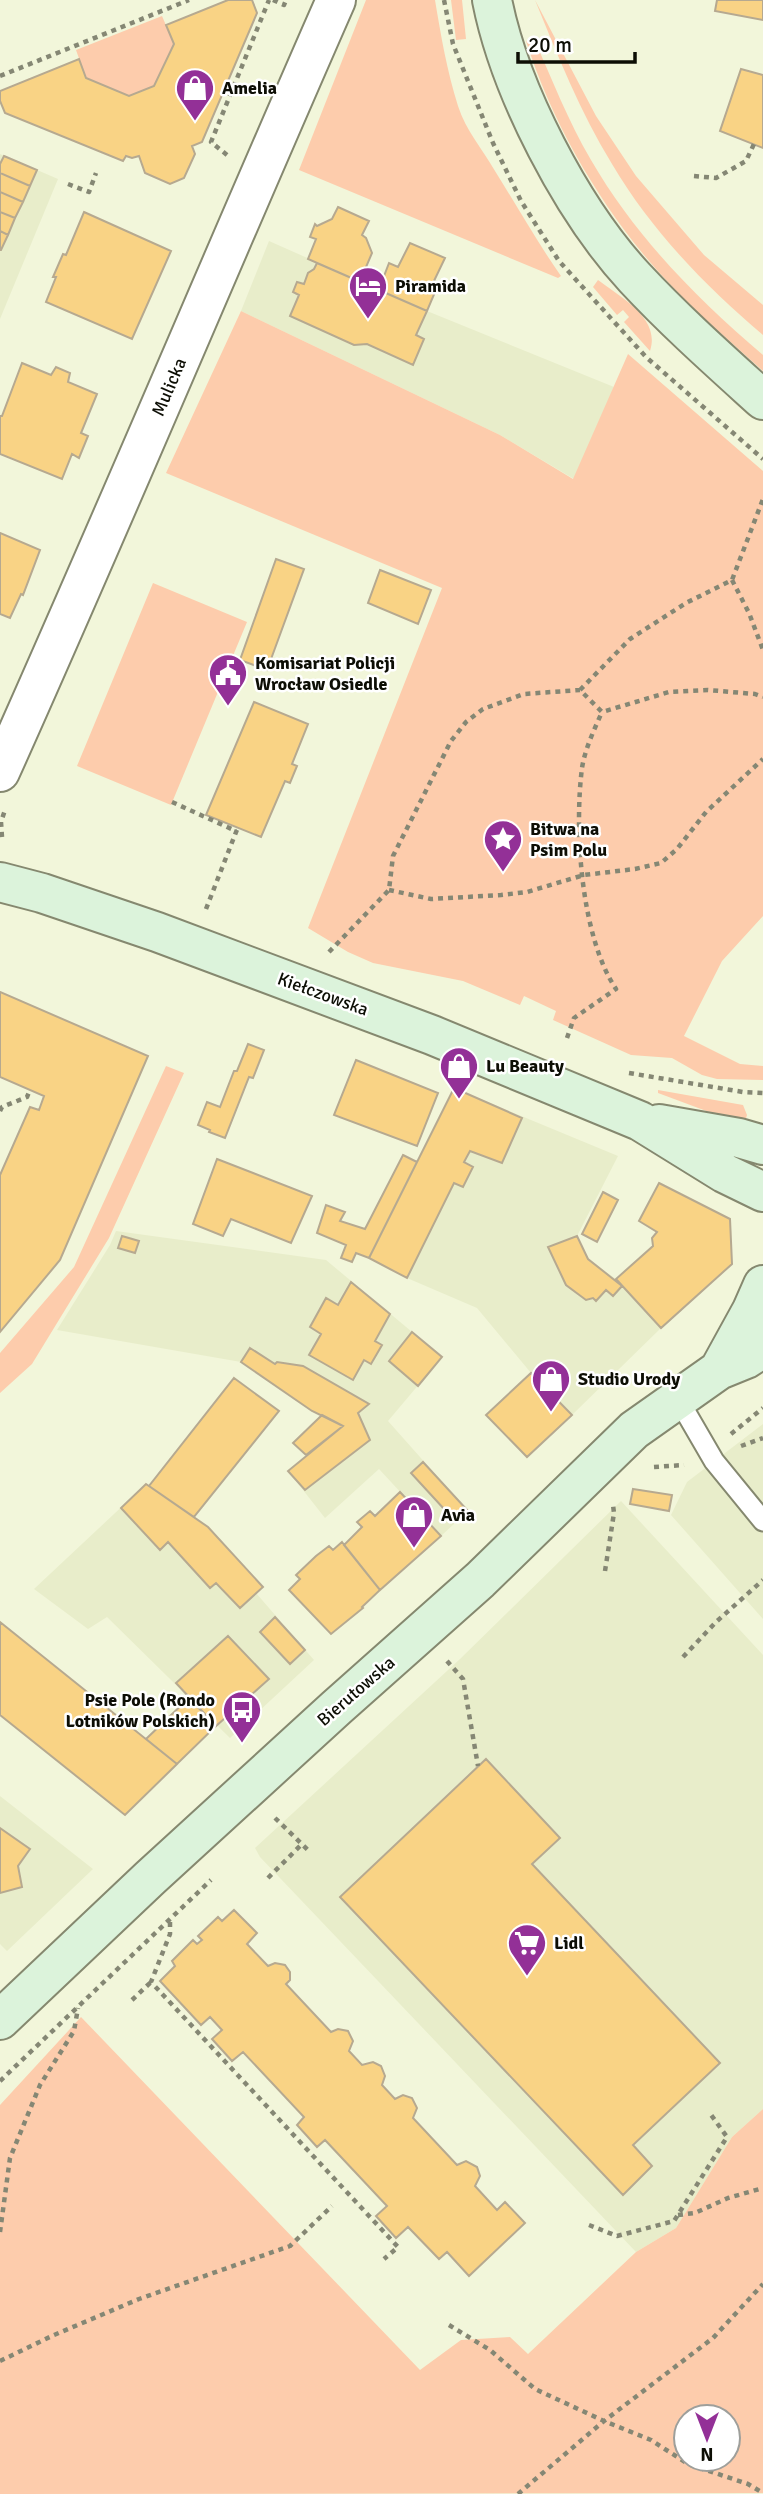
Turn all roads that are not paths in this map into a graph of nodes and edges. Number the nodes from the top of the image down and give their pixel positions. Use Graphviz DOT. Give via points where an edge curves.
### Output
graph roads {
  1 [pos="336,0"];
  2 [pos="492,0"];
  3 [pos="763,400"];
  4 [pos="0,772"];
  5 [pos="0,882"];
  6 [pos="640,1121"];
  7 [pos="763,1145"];
  8 [pos="763,1192"];
  9 [pos="763,1285"];
  10 [pos="763,1348"];
  11 [pos="719,1370"];
  12 [pos="678,1399"];
  13 [pos="763,1521"];
  14 [pos="0,2020"];
  1 -- 4 [label="street, Mulicka"];
  2 -- 3 [label="street" via="537,128 591,223 635,278"];
  5 -- 6 [label="street, Kiełczowska" via="303,986"];
  6 -- 7 [label="street, Kiełczowska"];
  6 -- 8 [label="street, Kiełczowska"];
  9 -- 11 [label="street, Bierutowska"];
  10 -- 11 [label="street, Bierutowska"];
  11 -- 12 [label="street, Bierutowska"];
  12 -- 13 [label="lane" via="714,1461"];
  12 -- 14 [label="street, Bierutowska" via="634,1430 480,1580 336,1707"];
}
